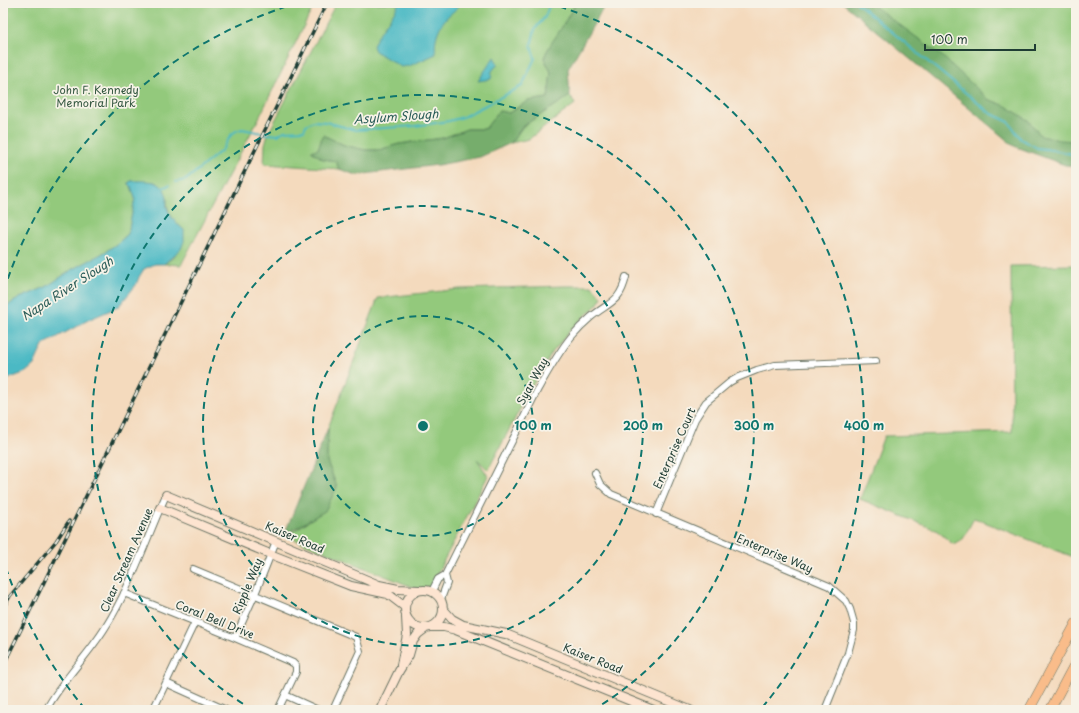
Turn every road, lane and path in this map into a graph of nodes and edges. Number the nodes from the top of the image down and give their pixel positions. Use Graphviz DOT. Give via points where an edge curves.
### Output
graph roads {
  1 [pos="626,278"];
  2 [pos="876,361"];
  3 [pos="596,473"];
  4 [pos="166,495"];
  5 [pos="160,508"];
  6 [pos="656,514"];
  7 [pos="276,541"];
  8 [pos="270,554"];
  9 [pos="194,569"];
  10 [pos="445,575"];
  11 [pos="419,590"];
  12 [pos="432,591"];
  13 [pos="124,594"];
  14 [pos="255,594"];
  15 [pos="441,599"];
  16 [pos="405,607"];
  17 [pos="444,610"];
  18 [pos="406,616"];
  19 [pos="195,622"];
  20 [pos="1076,622"];
  21 [pos="428,628"];
  22 [pos="235,638"];
  23 [pos="1076,661"];
  24 [pos="399,671"];
  25 [pos="166,683"];
  26 [pos="285,695"];
  27 [pos="655,696"];
  28 [pos="650,709"];
  29 [pos="46,710"];
  30 [pos="153,710"];
  31 [pos="226,710"];
  32 [pos="278,710"];
  33 [pos="318,710"];
  34 [pos="333,710"];
  35 [pos="380,710"];
  36 [pos="690,710"];
  37 [pos="825,710"];
  38 [pos="1029,710"];
  39 [pos="1050,710"];
  1 -- 10 [label="street, Syar Way" via="624,289 618,297 579,329 551,366"];
  2 -- 6 [label="street, Enterprise Court" via="775,365 730,382 706,402 695,419"];
  3 -- 6 [label="street, Enterprise Way" via="600,484 611,494"];
  4 -- 5 [label="street, Clear Stream Avenue"];
  4 -- 7 [label="street, Kaiser Road"];
  5 -- 8 [label="street"];
  5 -- 13 [label="street, Clear Stream Avenue"];
  6 -- 37 [label="street, Enterprise Way" via="829,586 846,601 854,630 848,653"];
  7 -- 8 [label="street, Ripple Way"];
  7 -- 11 [label="street, Kaiser Road" via="379,585"];
  8 -- 14 [label="street, Ripple Way"];
  8 -- 16 [label="street" via="351,586 388,594"];
  9 -- 14 [label="street"];
  10 -- 12 [label="street, Syar Way" via="438,579"];
  10 -- 15 [label="street, Syar Way" via="447,583"];
  11 -- 12 [label="street"];
  11 -- 16 [label="street" via="410,595"];
  12 -- 15 [label="street"];
  13 -- 19 [label="street, Coral Bell Drive"];
  13 -- 29 [label="street, Clear Stream Avenue" via="106,628"];
  14 -- 22 [label="street, Ripple Way"];
  14 -- 34 [label="street" via="356,637 360,652"];
  15 -- 17 [label="street"];
  16 -- 18 [label="street"];
  17 -- 21 [label="street" via="440,620"];
  17 -- 27 [label="street, Kaiser Road" via="452,619 463,625 506,634"];
  18 -- 21 [label="street" via="414,625"];
  18 -- 24 [label="street" via="407,635"];
  19 -- 22 [label="street, Coral Bell Drive"];
  19 -- 25 [label="street"];
  20 -- 38 [label="main road"];
  21 -- 24 [label="street" via="418,634 413,641 409,655"];
  21 -- 28 [label="street" via="444,627 456,630"];
  22 -- 26 [label="street, Coral Bell Drive" via="296,666 296,672"];
  23 -- 39 [label="main road"];
  24 -- 35 [label="street"];
  25 -- 30 [label="street"];
  25 -- 31 [label="street"];
  26 -- 32 [label="street"];
  26 -- 33 [label="street"];
  27 -- 28 [label="street"];
  27 -- 36 [label="street, Kaiser Road"];
}
